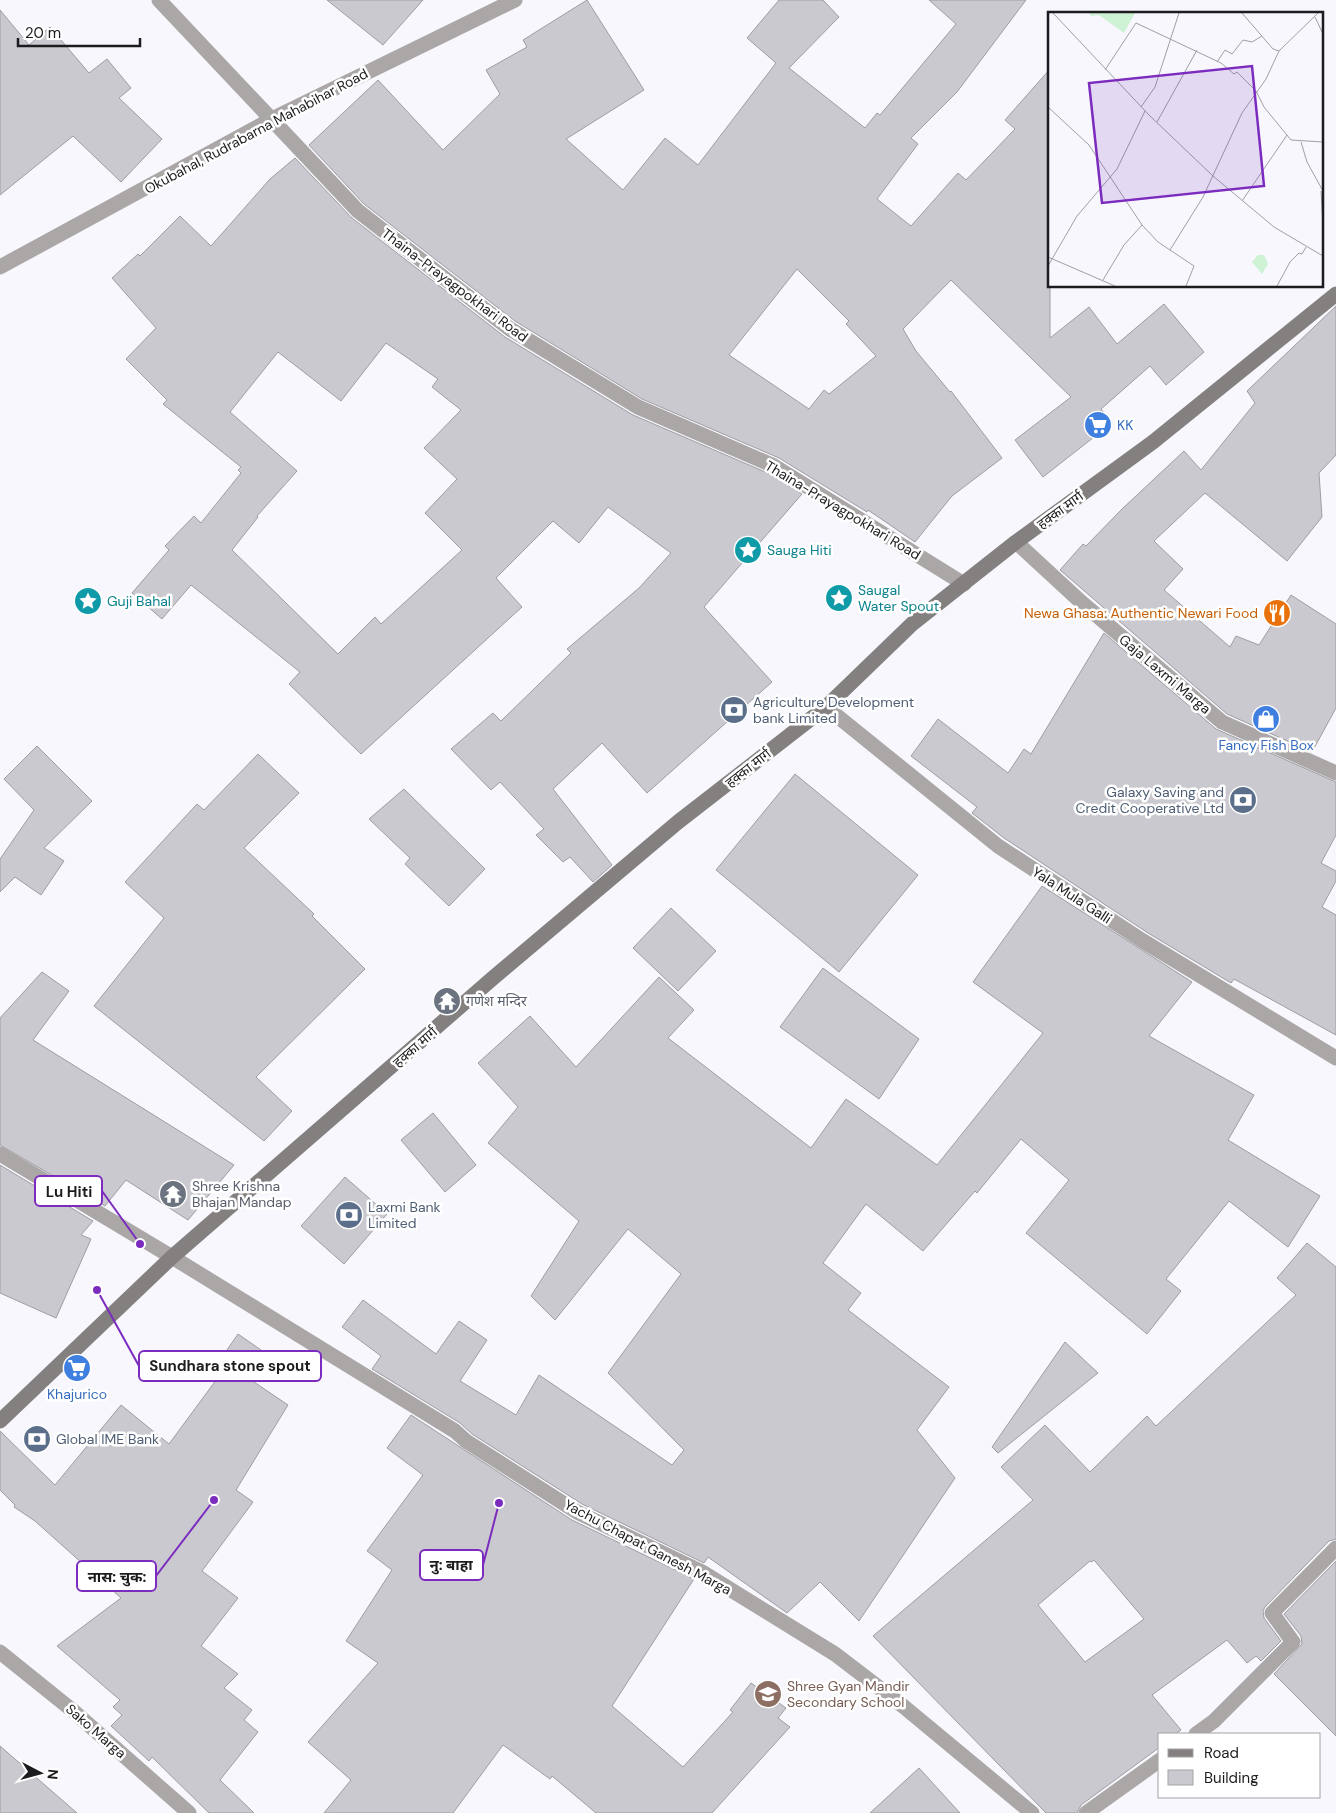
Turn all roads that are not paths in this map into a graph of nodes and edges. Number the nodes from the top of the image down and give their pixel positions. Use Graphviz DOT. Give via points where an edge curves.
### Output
graph roads {
  1 [pos="159,0"];
  2 [pos="515,0"];
  3 [pos="272,119"];
  4 [pos="0,267"];
  5 [pos="1336,294"];
  6 [pos="1016,542"];
  7 [pos="964,584"];
  8 [pos="826,708"];
  9 [pos="1336,772"];
  10 [pos="1336,1058"];
  11 [pos="0,1154"];
  12 [pos="172,1257"];
  13 [pos="0,1421"];
  14 [pos="1336,1548"];
  15 [pos="0,1652"];
  16 [pos="1197,1733"];
  17 [pos="1158,1761"];
  18 [pos="189,1813"];
  19 [pos="1032,1813"];
  20 [pos="1086,1813"];
  1 -- 3 [label="street, Thaina-Prayagpokhari Road"];
  2 -- 3 [label="street, Okubahal, Rudrabarna Mahabihar Road"];
  3 -- 4 [label="street, Okubahal, Rudrabarna Mahabihar Road"];
  3 -- 7 [label="street, Thaina-Prayagpokhari Road" via="358,211 510,329 638,407 774,466"];
  5 -- 6 [label="main road, हक्का मार्ग" via="1153,442"];
  6 -- 7 [label="main road, हक्का मार्ग"];
  6 -- 9 [label="street, Gaja Laxmi Marga" via="1222,722"];
  7 -- 8 [label="main road, हक्का मार्ग" via="912,624"];
  8 -- 10 [label="street, Yala Mula Galli" via="998,846 1150,946"];
  8 -- 12 [label="main road, हक्का मार्ग" via="678,822"];
  11 -- 12 [label="street, Yachu Chapat Ganesh Marga"];
  12 -- 13 [label="main road, हक्का मार्ग"];
  12 -- 19 [label="street, Yachu Chapat Ganesh Marga" via="455,1431 577,1512 702,1572 835,1654"];
  14 -- 16 [label="street" via="1272,1613 1292,1642 1214,1721"];
  15 -- 18 [label="street, Sako Marga" via="72,1710"];
  17 -- 20 [label="street"];
}
